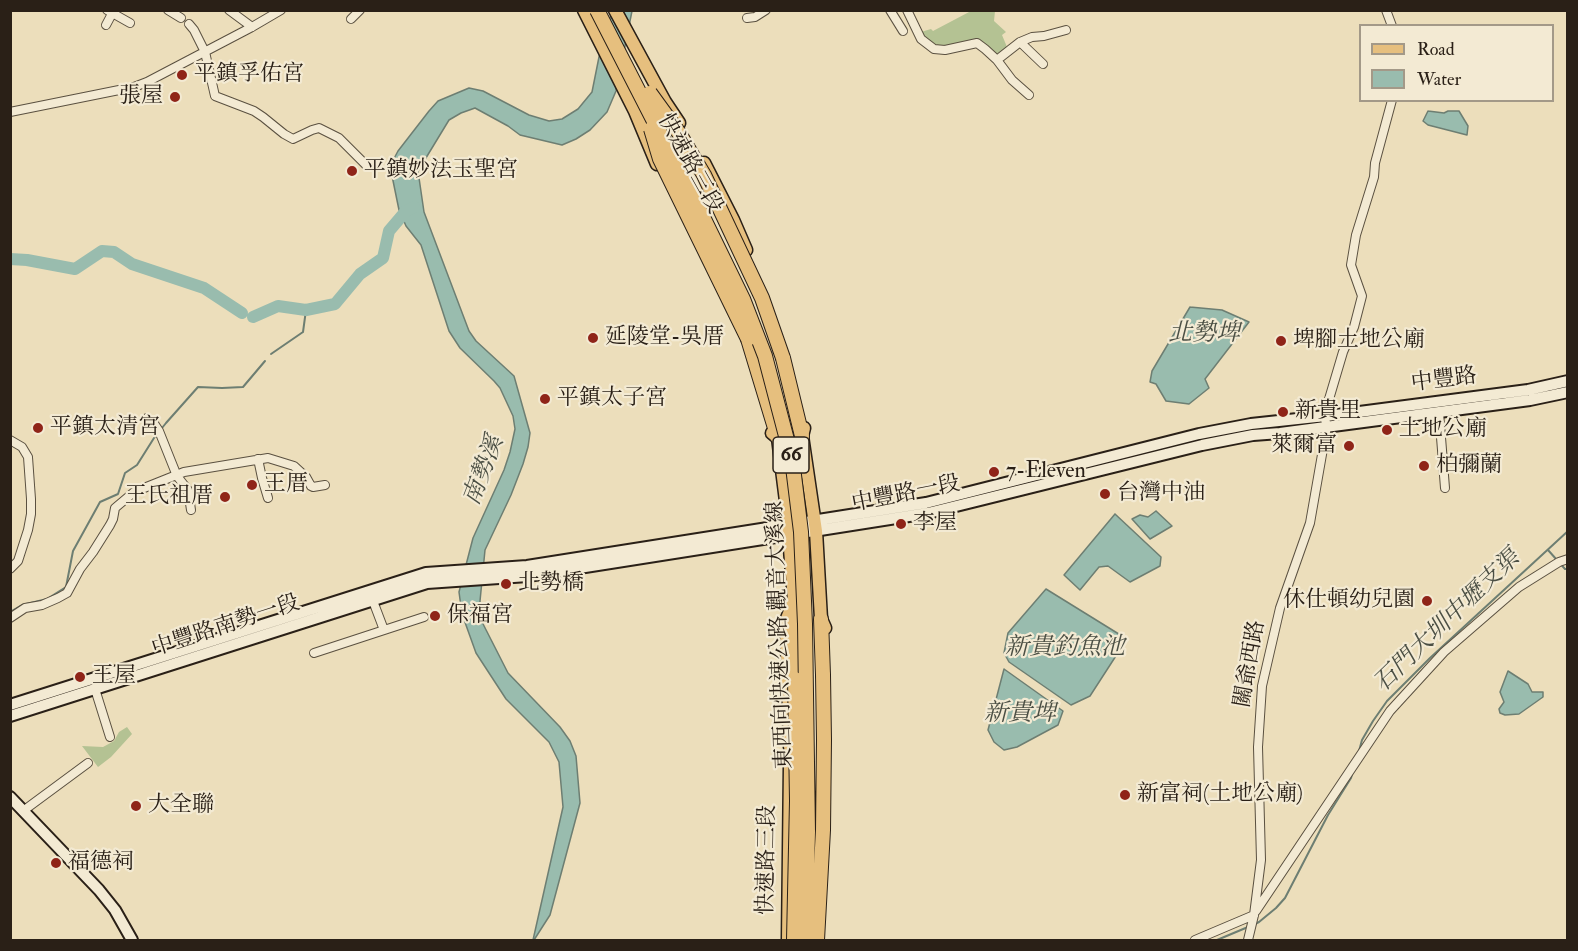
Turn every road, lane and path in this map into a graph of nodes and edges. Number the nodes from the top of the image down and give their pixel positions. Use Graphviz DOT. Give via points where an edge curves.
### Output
graph roads {
  1 [pos="168,10"];
  2 [pos="229,10"];
  3 [pos="281,10"];
  4 [pos="360,10"];
  5 [pos="584,10"];
  6 [pos="597,10"];
  7 [pos="607,10"];
  8 [pos="615,10"];
  9 [pos="766,10"];
  10 [pos="890,10"];
  11 [pos="907,10"];
  12 [pos="111,12"];
  13 [pos="181,18"];
  14 [pos="747,18"];
  15 [pos="351,19"];
  16 [pos="130,23"];
  17 [pos="189,24"];
  18 [pos="106,25"];
  19 [pos="252,27"];
  20 [pos="1066,30"];
  21 [pos="903,31"];
  22 [pos="1020,42"];
  23 [pos="205,52"];
  24 [pos="997,60"];
  25 [pos="1042,64"];
  26 [pos="646,95"];
  27 [pos="1029,95"];
  28 [pos="1391,102"];
  29 [pos="635,111"];
  30 [pos="10,112"];
  31 [pos="368,167"];
  32 [pos="722,209"];
  33 [pos="698,222"];
  34 [pos="687,229"];
  35 [pos="1568,381"];
  36 [pos="1568,392"];
  37 [pos="1439,412"];
  38 [pos="147,418"];
  39 [pos="1326,421"];
  40 [pos="802,436"];
  41 [pos="778,438"];
  42 [pos="10,441"];
  43 [pos="258,459"];
  44 [pos="177,476"];
  45 [pos="325,485"];
  46 [pos="1445,488"];
  47 [pos="268,498"];
  48 [pos="191,510"];
  49 [pos="815,525"];
  50 [pos="789,529"];
  51 [pos="1568,559"];
  52 [pos="10,569"];
  53 [pos="456,576"];
  54 [pos="371,596"];
  55 [pos="794,601"];
  56 [pos="424,617"];
  57 [pos="10,618"];
  58 [pos="821,619"];
  59 [pos="384,630"];
  60 [pos="314,653"];
  61 [pos="95,689"];
  62 [pos="10,705"];
  63 [pos="10,716"];
  64 [pos="110,737"];
  65 [pos="88,763"];
  66 [pos="796,767"];
  67 [pos="824,768"];
  68 [pos="10,797"];
  69 [pos="23,811"];
  70 [pos="788,911"];
  71 [pos="801,912"];
  72 [pos="820,913"];
  73 [pos="1254,915"];
  74 [pos="132,940"];
  75 [pos="788,940"];
  76 [pos="796,940"];
  77 [pos="805,940"];
  78 [pos="815,940"];
  79 [pos="822,940"];
  80 [pos="1195,940"];
  81 [pos="1248,940"];
  1 -- 13 [label="street"];
  2 -- 19 [label="street"];
  3 -- 19 [label="street"];
  4 -- 15 [label="street"];
  5 -- 29 [label="main road, 66"];
  6 -- 26 [label="highway, 東西向快速公路 觀音大溪線 / 66, bridge"];
  7 -- 26 [label="highway, 東西向快速公路 觀音大溪線 / 66"];
  8 -- 32 [label="main road, 快速路三段 / 66" via="665,102 710,173"];
  9 -- 14 [label="street"];
  10 -- 21 [label="street"];
  11 -- 24 [label="street" via="921,39 934,49 977,43"];
  12 -- 16 [label="street"];
  12 -- 18 [label="street"];
  17 -- 23 [label="street"];
  19 -- 23 [label="street"];
  20 -- 22 [label="street"];
  22 -- 24 [label="street"];
  22 -- 25 [label="street"];
  23 -- 30 [label="street" via="134,87"];
  23 -- 31 [label="street" via="215,96 254,111 293,139 319,128 339,138"];
  24 -- 27 [label="street"];
  26 -- 40 [label="highway, bridge" via="679,134 704,175 762,298 783,358"];
  26 -- 41 [label="highway, bridge" via="660,159 748,339"];
  26 -- 77 [label="highway, 東西向快速公路 觀音大溪線 / 66, bridge" via="757,334 792,459 801,532 806,636"];
  28 -- 39 [label="street, 關爺西路" via="1351,265 1362,296"];
  29 -- 33 [label="main road, 快速路三段" via="660,147"];
  29 -- 34 [label="main road, 快速路三段 / 66"];
  32 -- 33 [label="main road"];
  32 -- 40 [label="main road, 快速路三段 / 66" via="773,312 804,424"];
  33 -- 34 [label="main road"];
  33 -- 41 [label="main road, 快速路三段" via="756,343 779,426"];
  34 -- 41 [label="main road, 快速路三段 / 66" via="742,342 772,434"];
  35 -- 39 [label="main road, 中豐路"];
  36 -- 37 [label="main road, 中豐路"];
  37 -- 39 [label="main road, 中豐路"];
  37 -- 46 [label="street"];
  38 -- 44 [label="street" via="158,428"];
  39 -- 49 [label="main road, 中豐路一段" via="1251,424 1210,432 928,513"];
  39 -- 73 [label="street, 關爺西路" via="1311,523 1280,608 1262,686 1258,747 1261,860"];
  40 -- 49 [label="main road, 快速路三段 / 66"];
  41 -- 50 [label="main road, 快速路三段 / 66"];
  42 -- 52 [label="street" via="22,447 28,457 31,499 28,530 18,561"];
  43 -- 44 [label="street"];
  43 -- 45 [label="street" via="294,466 311,486"];
  43 -- 47 [label="street"];
  44 -- 48 [label="street" via="188,490"];
  44 -- 57 [label="street" via="134,492 115,508 110,525 67,593 25,608"];
  49 -- 50 [label="main road, 中豐路一段"];
  49 -- 58 [label="main road, 快速路三段 / 66"];
  50 -- 53 [label="main road, 中豐路一段"];
  50 -- 55 [label="main road, 快速路三段 / 66"];
  51 -- 73 [label="street" via="1519,587 1444,652 1390,711"];
  53 -- 54 [label="main road, 中豐路南勢一段" via="426,573"];
  54 -- 59 [label="street"];
  54 -- 61 [label="main road, 中豐路南勢一段"];
  54 -- 62 [label="main road, 中豐路南勢一段"];
  55 -- 66 [label="main road, 快速路三段 / 66" via="786,621"];
  55 -- 76 [label="highway, bridge"];
  56 -- 59 [label="street"];
  58 -- 67 [label="main road, 快速路三段 / 66" via="827,634 830,670"];
  58 -- 78 [label="highway, bridge" via="823,819"];
  59 -- 60 [label="street"];
  61 -- 63 [label="main road, 中豐路南勢一段"];
  61 -- 64 [label="street"];
  65 -- 69 [label="street"];
  66 -- 67 [label="main road"];
  66 -- 70 [label="main road, 快速路三段 / 66"];
  66 -- 71 [label="main road, 快速路三段"];
  67 -- 72 [label="main road, 快速路三段 / 66"];
  68 -- 69 [label="main road"];
  69 -- 74 [label="main road" via="110,903"];
  70 -- 71 [label="main road"];
  70 -- 75 [label="main road, 快速路三段 / 66"];
  71 -- 72 [label="main road"];
  71 -- 76 [label="main road, 快速路三段"];
  72 -- 78 [label="main road, 快速路三段"];
  72 -- 79 [label="main road, 快速路三段 / 66"];
  73 -- 80 [label="street"];
  73 -- 81 [label="street"];
}
